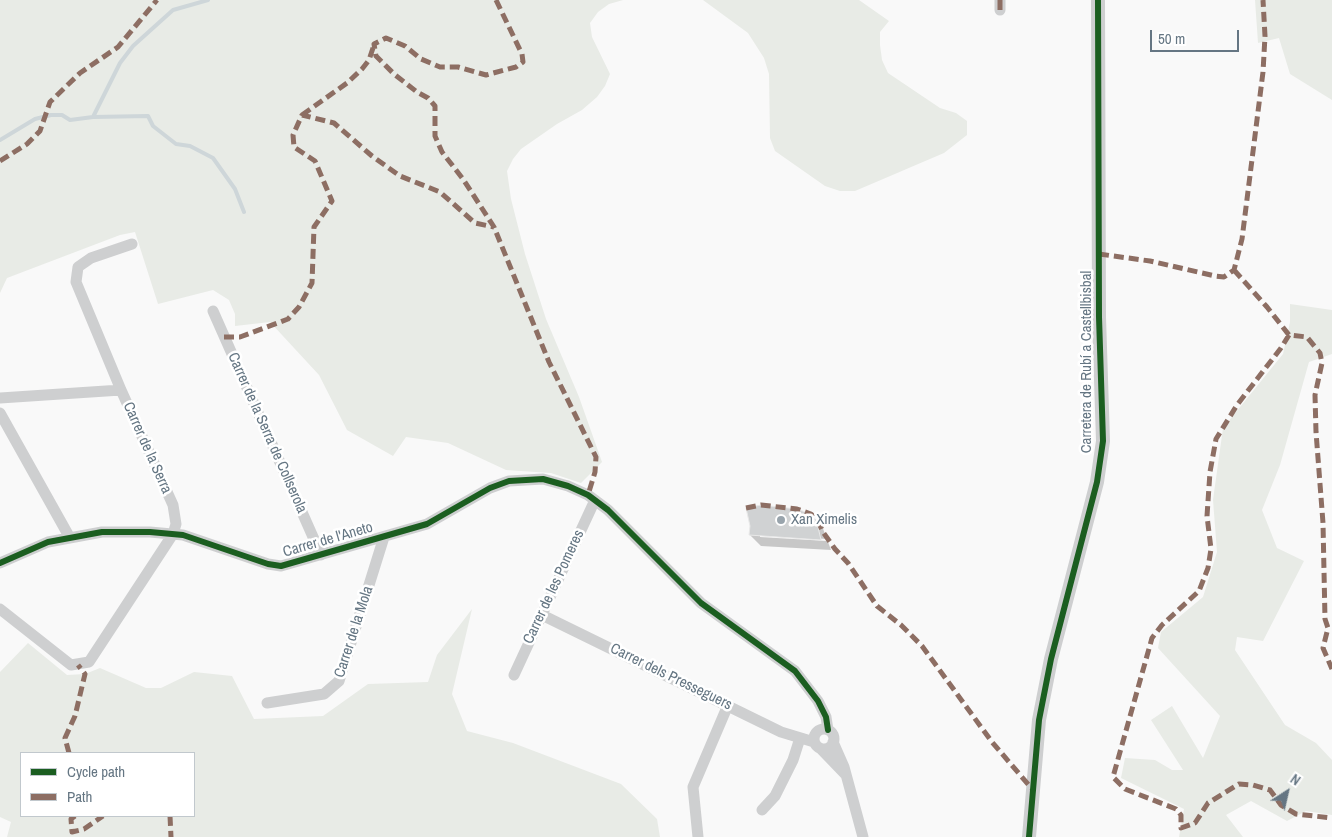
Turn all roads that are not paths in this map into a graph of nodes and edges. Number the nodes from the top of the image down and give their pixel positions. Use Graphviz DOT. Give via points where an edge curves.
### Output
graph roads {
  1 [pos="1098,0"];
  2 [pos="132,244"];
  3 [pos="213,311"];
  4 [pos="121,390"];
  5 [pos="0,398"];
  6 [pos="0,413"];
  7 [pos="595,500"];
  8 [pos="173,534"];
  9 [pos="384,537"];
  10 [pos="70,538"];
  11 [pos="321,555"];
  12 [pos="0,563"];
  13 [pos="0,609"];
  14 [pos="542,615"];
  15 [pos="514,675"];
  16 [pos="267,703"];
  17 [pos="728,705"];
  18 [pos="819,737"];
  19 [pos="800,738"];
  20 [pos="846,775"];
  21 [pos="762,810"];
  22 [pos="698,837"];
  23 [pos="863,837"];
  24 [pos="1029,837"];
  1 -- 24 [label="street, Carretera de Rubí a Castellbisbal" via="1099,317 1103,441 1097,482 1051,659 1039,720"];
  2 -- 4 [label="street, Carrer de la Serra" via="92,258 78,267 76,282"];
  3 -- 11 [label="street, Carrer de la Serra de Collserola"];
  4 -- 5 [label="street"];
  4 -- 8 [label="street, Carrer de la Serra" via="173,505 176,524"];
  6 -- 10 [label="street"];
  7 -- 9 [label="street, Carrer de l'Aneto" via="568,486 543,479 509,481 490,488 427,524"];
  7 -- 14 [label="street, Carrer de les Pomeres"];
  7 -- 18 [label="street, Carrer de l'Aneto" via="701,603 795,671 820,707"];
  8 -- 10 [label="street, Carrer de l'Aneto" via="102,532"];
  8 -- 11 [label="street, Carrer de l'Aneto" via="281,566"];
  8 -- 13 [label="street" via="89,662 71,665"];
  9 -- 11 [label="street, Carrer de l'Aneto"];
  9 -- 16 [label="street, Carrer de la Mola" via="340,681 324,694"];
  10 -- 12 [label="street, Carrer de l'Aneto" via="48,542"];
  14 -- 15 [label="street, Carrer de les Pomeres"];
  14 -- 17 [label="street, Carrer dels Presseguers"];
  17 -- 19 [label="street, Carrer dels Presseguers"];
  17 -- 22 [label="street" via="693,787"];
  18 -- 19 [label="street"];
  18 -- 20 [label="street"];
  18 -- 20 [label="street" via="826,749 833,742"];
  19 -- 21 [label="street" via="775,796"];
  20 -- 23 [label="street"];
}
